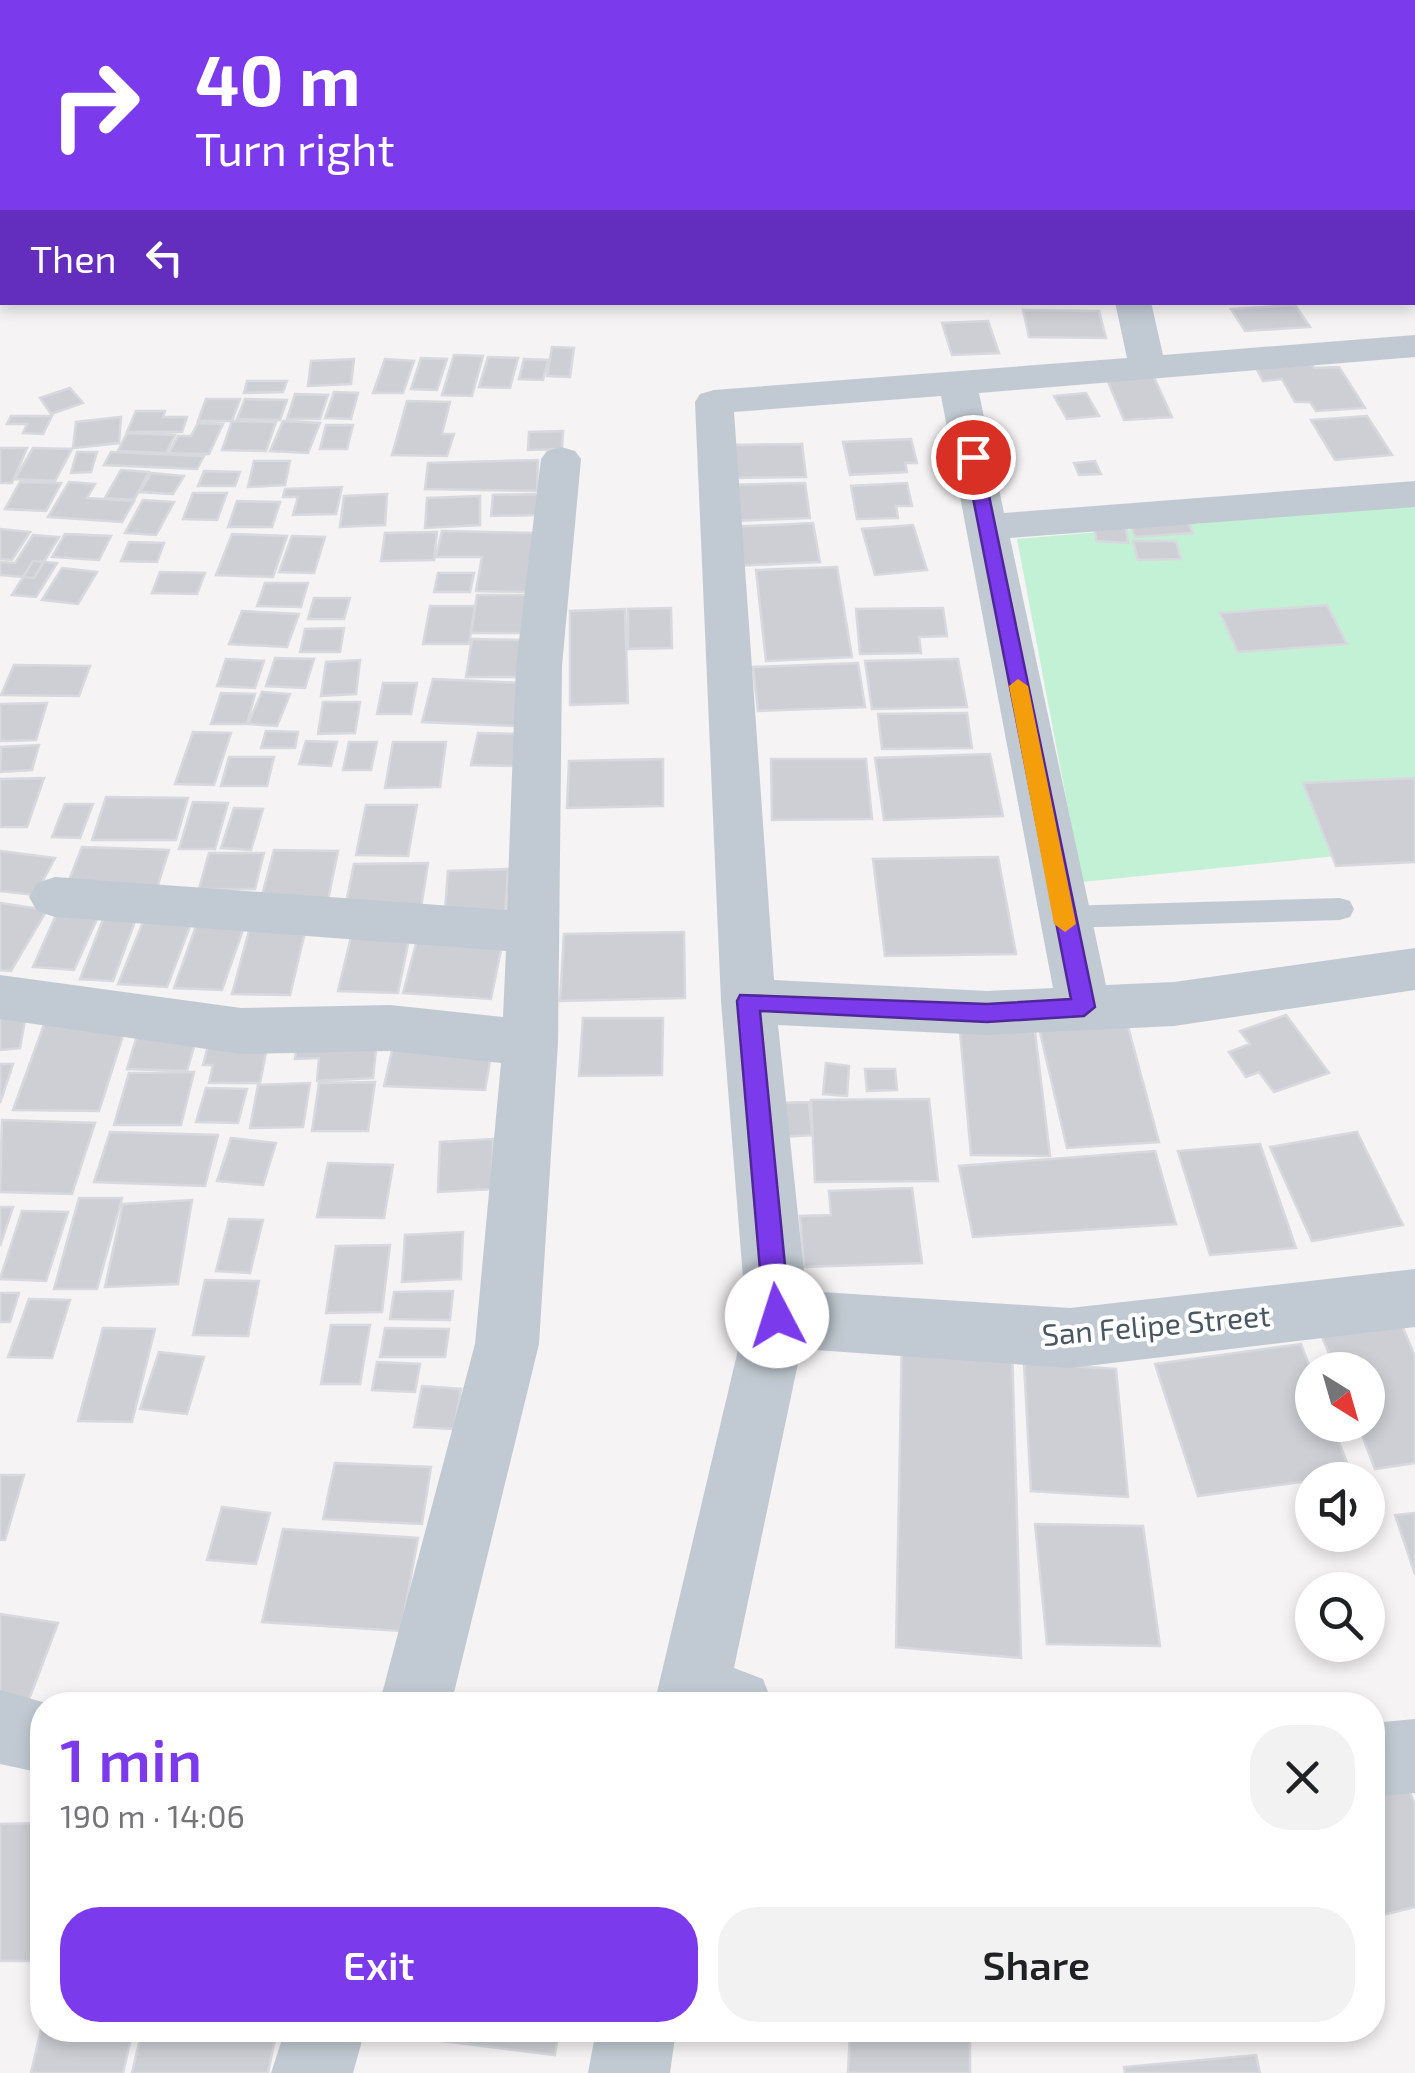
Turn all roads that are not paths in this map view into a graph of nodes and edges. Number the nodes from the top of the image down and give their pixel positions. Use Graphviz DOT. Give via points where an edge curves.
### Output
graph roads {
  1 [pos="1134,305"];
  2 [pos="1415,346"];
  3 [pos="1147,365"];
  4 [pos="958,386"];
  5 [pos="560,459"];
  6 [pos="1415,494"];
  7 [pos="988,527"];
  8 [pos="55,897"];
  9 [pos="1340,909"];
  10 [pos="1064,917"];
  11 [pos="534,933"];
  12 [pos="1415,970"];
  13 [pos="0,997"];
  14 [pos="748,1001"];
  15 [pos="1084,1007"];
  16 [pos="530,1043"];
  17 [pos="1415,1298"];
  18 [pos="777,1316"];
  19 [pos="418,1692"];
  20 [pos="708,1692"];
  21 [pos="0,1728"];
  22 [pos="30,1734"];
  23 [pos="1415,1756"];
  24 [pos="1385,1759"];
  25 [pos="321,2042"];
  26 [pos="634,2042"];
  27 [pos="312,2073"];
  28 [pos="629,2073"];
  1 -- 3 [label="street"];
  2 -- 3 [label="street"];
  3 -- 4 [label="street"];
  4 -- 7 [label="street"];
  4 -- 14 [label="street" via="714,402"];
  5 -- 11 [label="street" via="540,666"];
  6 -- 7 [label="street"];
  7 -- 10 [label="street"];
  8 -- 11 [label="street"];
  9 -- 10 [label="lane"];
  10 -- 15 [label="street"];
  11 -- 16 [label="street"];
  12 -- 15 [label="street" via="1174,1004"];
  13 -- 16 [label="street" via="242,1031 390,1028"];
  14 -- 15 [label="street" via="987,1013"];
  14 -- 18 [label="street"];
  16 -- 19 [label="street" via="507,1344"];
  17 -- 18 [label="street, San Felipe Street" via="1070,1338"];
  18 -- 20 [label="street"];
  21 -- 22 [label="street"];
  23 -- 24 [label="street"];
  25 -- 27 [label="street"];
  26 -- 28 [label="street"];
}
